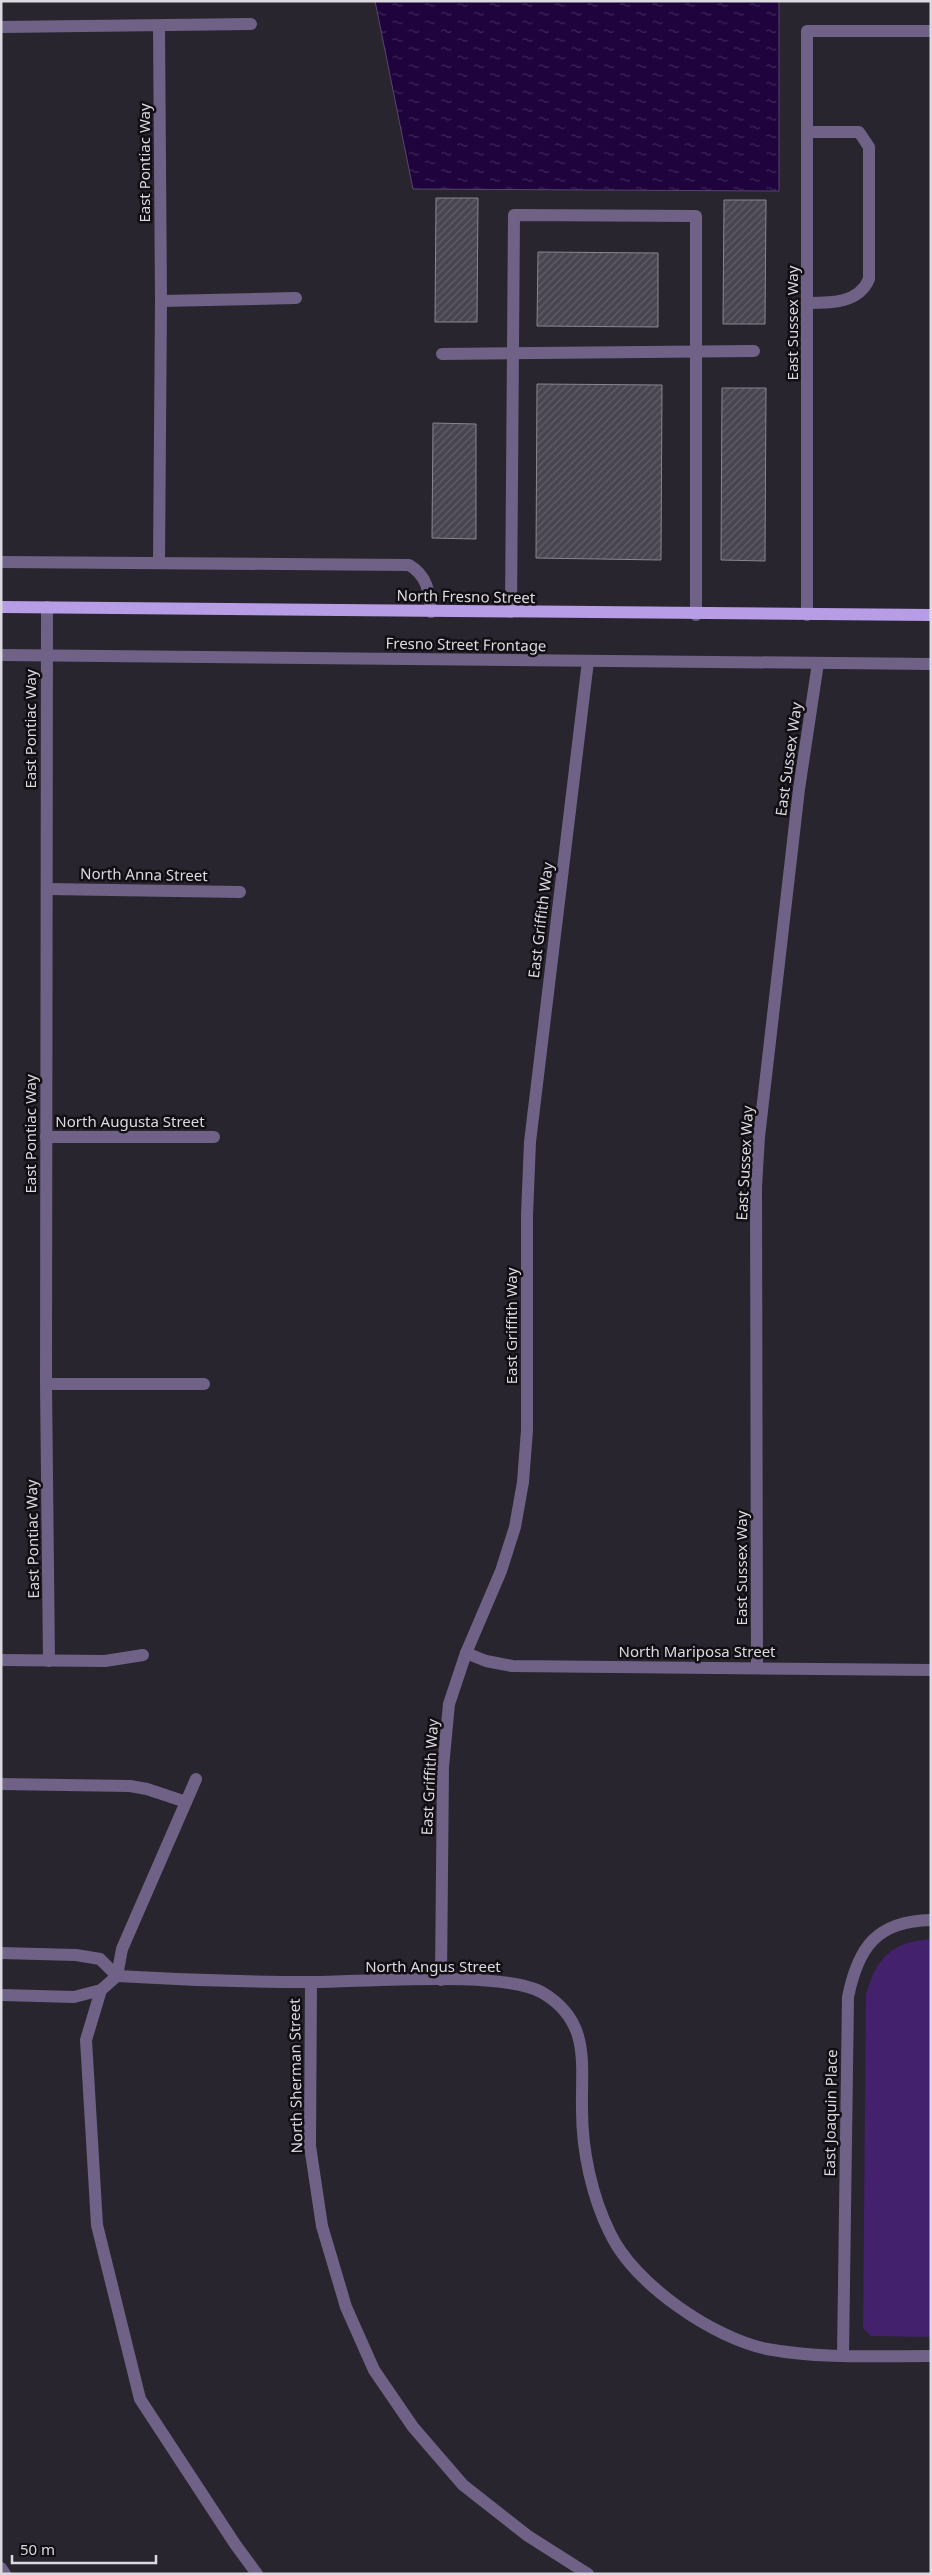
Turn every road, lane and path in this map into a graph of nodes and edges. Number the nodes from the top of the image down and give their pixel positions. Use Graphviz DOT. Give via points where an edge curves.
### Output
graph roads {
  1 [pos="251,24"];
  2 [pos="160,26"];
  3 [pos="1,27"];
  4 [pos="931,32"];
  5 [pos="808,132"];
  6 [pos="296,298"];
  7 [pos="161,301"];
  8 [pos="808,303"];
  9 [pos="697,350"];
  10 [pos="754,351"];
  11 [pos="514,352"];
  12 [pos="442,354"];
  13 [pos="1,562"];
  14 [pos="159,562"];
  15 [pos="1,607"];
  16 [pos="47,607"];
  17 [pos="431,612"];
  18 [pos="511,612"];
  19 [pos="696,615"];
  20 [pos="807,615"];
  21 [pos="931,615"];
  22 [pos="1,655"];
  23 [pos="46,656"];
  24 [pos="588,661"];
  25 [pos="818,663"];
  26 [pos="931,664"];
  27 [pos="47,889"];
  28 [pos="240,892"];
  29 [pos="46,1137"];
  30 [pos="214,1138"];
  31 [pos="46,1384"];
  32 [pos="204,1384"];
  33 [pos="466,1653"];
  34 [pos="143,1655"];
  35 [pos="1,1660"];
  36 [pos="49,1660"];
  37 [pos="757,1667"];
  38 [pos="931,1670"];
  39 [pos="196,1779"];
  40 [pos="1,1784"];
  41 [pos="186,1802"];
  42 [pos="931,1920"];
  43 [pos="1,1953"];
  44 [pos="117,1976"];
  45 [pos="441,1980"];
  46 [pos="311,1982"];
  47 [pos="101,1990"];
  48 [pos="1,1995"];
  49 [pos="844,2356"];
  50 [pos="931,2356"];
  51 [pos="1,2568"];
  52 [pos="5,2574"];
  53 [pos="257,2574"];
  54 [pos="588,2574"];
  1 -- 2 [label="street"];
  2 -- 3 [label="street"];
  2 -- 7 [label="street, East Pontiac Way"];
  4 -- 5 [label="street, East Sussex Way" via="807,31"];
  5 -- 8 [label="street, East Sussex Way"];
  5 -- 8 [label="street" via="860,132 869,147 869,278 860,293 839,302"];
  6 -- 7 [label="street"];
  7 -- 14 [label="street, East Pontiac Way"];
  8 -- 20 [label="street, East Sussex Way"];
  9 -- 10 [label="street"];
  9 -- 11 [label="street"];
  9 -- 11 [label="street" via="696,216 514,215"];
  9 -- 19 [label="street"];
  11 -- 12 [label="street"];
  11 -- 18 [label="street"];
  13 -- 14 [label="street"];
  14 -- 17 [label="street" via="409,565 426,582"];
  15 -- 16 [label="main road, North Fresno Street"];
  16 -- 17 [label="main road, North Fresno Street"];
  16 -- 23 [label="street, East Pontiac Way"];
  17 -- 18 [label="main road, North Fresno Street"];
  18 -- 19 [label="main road, North Fresno Street"];
  19 -- 20 [label="main road, North Fresno Street"];
  20 -- 21 [label="main road, North Fresno Street"];
  22 -- 23 [label="street, Fresno Street Frontage"];
  23 -- 24 [label="street, Fresno Street Frontage"];
  23 -- 27 [label="street, East Pontiac Way"];
  24 -- 25 [label="street, Fresno Street Frontage"];
  24 -- 33 [label="street, East Griffith Way" via="530,1142 527,1430 523,1482 515,1527 501,1571"];
  25 -- 26 [label="street, Fresno Street Frontage"];
  25 -- 37 [label="street, East Sussex Way" via="799,789 759,1137 756,1187"];
  27 -- 28 [label="street, North Anna Street"];
  27 -- 29 [label="street, East Pontiac Way"];
  29 -- 30 [label="street, North Augusta Street"];
  29 -- 31 [label="street, East Pontiac Way"];
  31 -- 32 [label="street"];
  31 -- 36 [label="street, East Pontiac Way"];
  33 -- 37 [label="street, North Mariposa Street" via="512,1666"];
  33 -- 45 [label="street, East Griffith Way" via="449,1704 443,1767"];
  34 -- 36 [label="street" via="105,1661"];
  35 -- 36 [label="street"];
  37 -- 38 [label="street, North Mariposa Street"];
  39 -- 41 [label="street"];
  40 -- 41 [label="street" via="130,1786"];
  41 -- 44 [label="street" via="122,1949"];
  42 -- 49 [label="street, East Joaquin Place" via="903,1924 881,1933 865,1947 848,1997"];
  43 -- 44 [label="street" via="76,1955 100,1959"];
  44 -- 46 [label="street, North Angus Street"];
  44 -- 47 [label="street"];
  45 -- 46 [label="street, North Angus Street"];
  45 -- 49 [label="street, North Angus Street" via="510,1982 542,1992 563,2008 579,2034 583,2056 582,2112 594,2190 610,2235 631,2265 687,2313 722,2334 765,2348"];
  46 -- 54 [label="street, North Sherman Street" via="310,2146 322,2226 346,2307 374,2370 413,2427 463,2486 528,2536"];
  47 -- 48 [label="street" via="74,1997"];
  47 -- 53 [label="street" via="86,2040 97,2225 140,2399"];
  49 -- 50 [label="street, North Angus Street"];
  51 -- 52 [label="street"];
}
